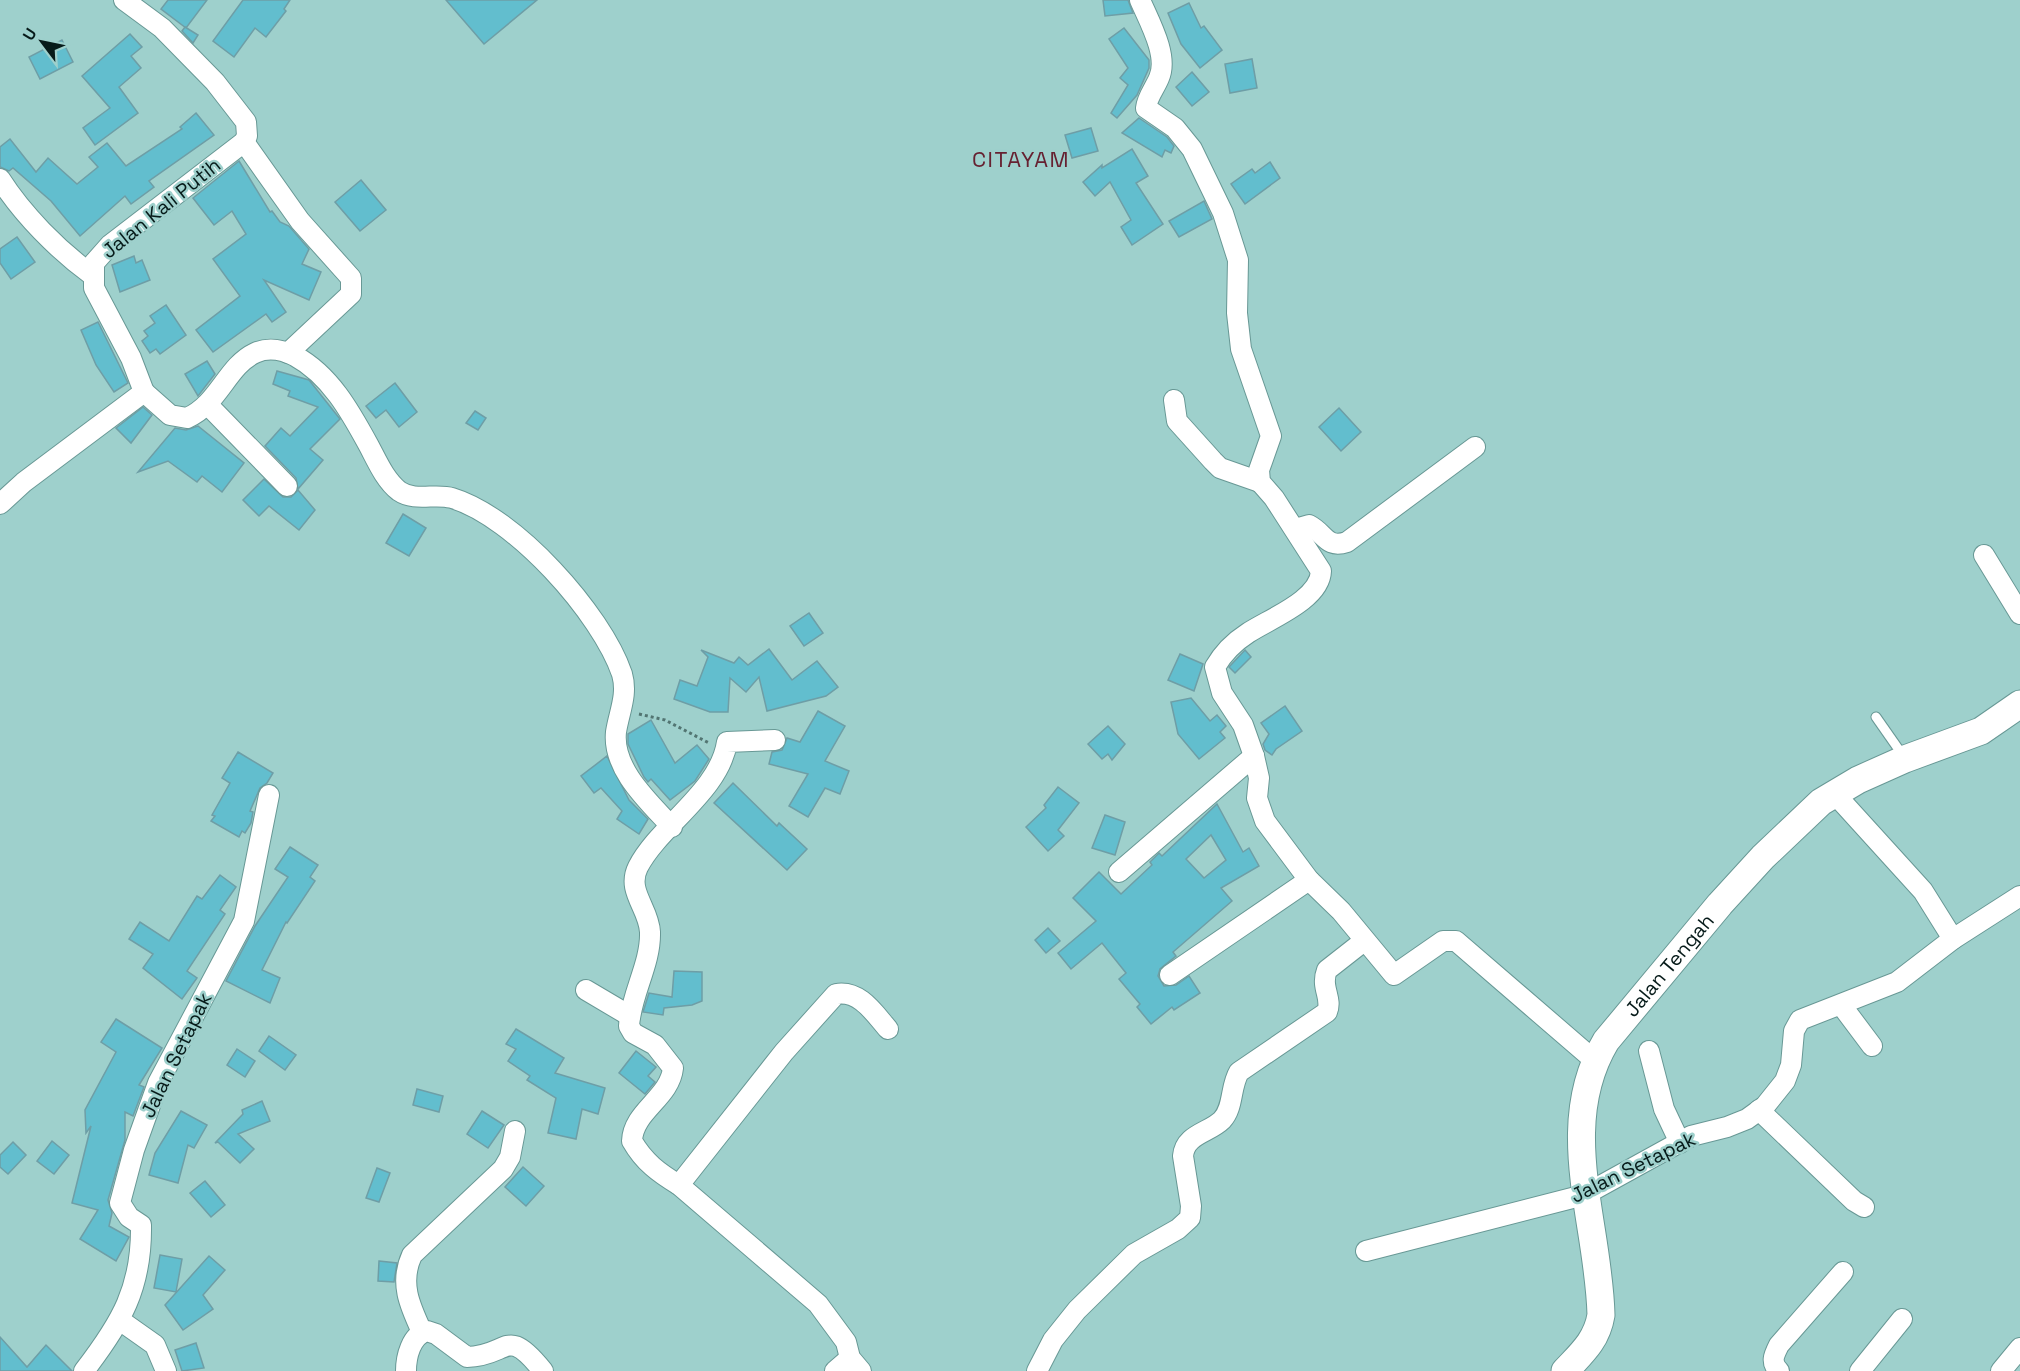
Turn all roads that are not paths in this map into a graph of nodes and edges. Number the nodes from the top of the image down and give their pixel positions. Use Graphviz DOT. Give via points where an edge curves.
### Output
graph roads {
  1 [pos="124,0"];
  2 [pos="1140,0"];
  3 [pos="244,142"];
  4 [pos="0,179"];
  5 [pos="92,275"];
  6 [pos="288,353"];
  7 [pos="144,392"];
  8 [pos="1174,400"];
  9 [pos="208,405"];
  10 [pos="1475,447"];
  11 [pos="1260,482"];
  12 [pos="287,486"];
  13 [pos="0,504"];
  14 [pos="1295,529"];
  15 [pos="1984,555"];
  16 [pos="2020,614"];
  17 [pos="2020,704"];
  18 [pos="1876,717"];
  19 [pos="775,740"];
  20 [pos="1254,756"];
  21 [pos="1905,759"];
  22 [pos="1834,793"];
  23 [pos="269,795"];
  24 [pos="672,827"];
  25 [pos="1119,873"];
  26 [pos="1309,880"];
  27 [pos="2020,896"];
  28 [pos="1953,939"];
  29 [pos="1364,941"];
  30 [pos="1170,975"];
  31 [pos="586,990"];
  32 [pos="1842,1006"];
  33 [pos="630,1016"];
  34 [pos="888,1029"];
  35 [pos="1872,1046"];
  36 [pos="1650,1051"];
  37 [pos="1594,1060"];
  38 [pos="1759,1110"];
  39 [pos="515,1131"];
  40 [pos="1680,1143"];
  41 [pos="679,1185"];
  42 [pos="1584,1195"];
  43 [pos="1864,1207"];
  44 [pos="1366,1251"];
  45 [pos="1843,1272"];
  46 [pos="1902,1318"];
  47 [pos="120,1322"];
  48 [pos="422,1332"];
  49 [pos="2020,1348"];
  50 [pos="849,1367"];
  51 [pos="1573,1368"];
  52 [pos="84,1371"];
  53 [pos="166,1371"];
  54 [pos="406,1371"];
  55 [pos="543,1371"];
  56 [pos="1037,1371"];
  57 [pos="1779,1371"];
  58 [pos="1860,1371"];
  59 [pos="2001,1371"];
  1 -- 3 [label="street" via="162,28 215,82 246,122"];
  2 -- 11 [label="street" via="1163,61 1146,108 1175,128 1192,149 1223,213 1238,260 1241,350 1270,436 1259,470"];
  3 -- 5 [label="street, Jalan Kali Putih" via="110,245 94,263"];
  3 -- 6 [label="street" via="300,221 351,278 353,286 351,294"];
  4 -- 5 [label="street" via="13,199"];
  5 -- 7 [label="street, Jalan Kali Putih" via="94,288 131,358"];
  6 -- 9 [label="street" via="272,349 256,352"];
  6 -- 24 [label="street" via="306,362 329,383 398,490 414,497 451,498 475,508 515,534 579,601 612,650 625,689 616,746 620,758 643,795"];
  7 -- 9 [label="street" via="170,415 181,418"];
  7 -- 13 [label="street"];
  8 -- 11 [label="street" via="1177,421 1220,468"];
  9 -- 12 [label="street"];
  10 -- 14 [label="street" via="1347,542 1328,542 1309,525"];
  11 -- 14 [label="street"];
  14 -- 20 [label="street" via="1321,571 1318,584 1290,608 1246,634 1223,653 1215,667 1222,693 1243,725"];
  15 -- 16 [label="street"];
  17 -- 21 [label="main road, Jalan Tengah" via="1982,731"];
  18 -- 21 [label="lane"];
  19 -- 24 [label="street" via="728,742 711,780"];
  20 -- 25 [label="street"];
  20 -- 26 [label="street" via="1260,810"];
  21 -- 22 [label="main road, Jalan Tengah"];
  22 -- 28 [label="street" via="1923,891"];
  22 -- 37 [label="main road, Jalan Tengah" via="1763,857 1720,904 1620,1020"];
  23 -- 47 [label="street, Jalan Setapak" via="244,921 162,1074 134,1150 120,1203 129,1217 141,1225 141,1235 133,1286"];
  24 -- 33 [label="street" via="638,867 633,883 650,933"];
  26 -- 29 [label="street" via="1341,911"];
  26 -- 30 [label="street"];
  27 -- 28 [label="street, Jalan Setapak"];
  28 -- 32 [label="street, Jalan Setapak" via="1897,982"];
  29 -- 37 [label="street" via="1394,975 1443,941 1456,941"];
  29 -- 56 [label="street" via="1326,970 1323,986 1330,1005 1328,1012 1239,1072 1228,1112 1184,1148 1190,1218 1134,1254 1077,1310 1053,1340"];
  31 -- 33 [label="street"];
  32 -- 35 [label="street"];
  32 -- 38 [label="street, Jalan Setapak" via="1804,1017 1797,1024 1785,1081"];
  33 -- 41 [label="street" via="633,1034 655,1045 674,1068 665,1090 635,1127 632,1141 645,1161"];
  34 -- 41 [label="street" via="860,998 836,994 784,1052"];
  36 -- 40 [label="street" via="1664,1109"];
  37 -- 42 [label="main road, Jalan Tengah" via="1582,1110"];
  38 -- 40 [label="street, Jalan Setapak" via="1727,1128 1692,1136"];
  38 -- 43 [label="street"];
  39 -- 48 [label="street" via="510,1157 503,1169 412,1255 406,1289"];
  40 -- 42 [label="street, Jalan Setapak"];
  41 -- 50 [label="street" via="818,1304 846,1342"];
  42 -- 44 [label="street, Jalan Setapak"];
  42 -- 51 [label="main road, Jalan Tengah" via="1601,1315 1599,1329"];
  45 -- 57 [label="street" via="1779,1345 1773,1358"];
  46 -- 58 [label="street"];
  47 -- 52 [label="street, Jalan Setapak"];
  47 -- 53 [label="street" via="155,1345"];
  48 -- 54 [label="street" via="408,1354"];
  48 -- 55 [label="street" via="436,1334 467,1357 518,1346"];
  49 -- 59 [label="street"];
}
